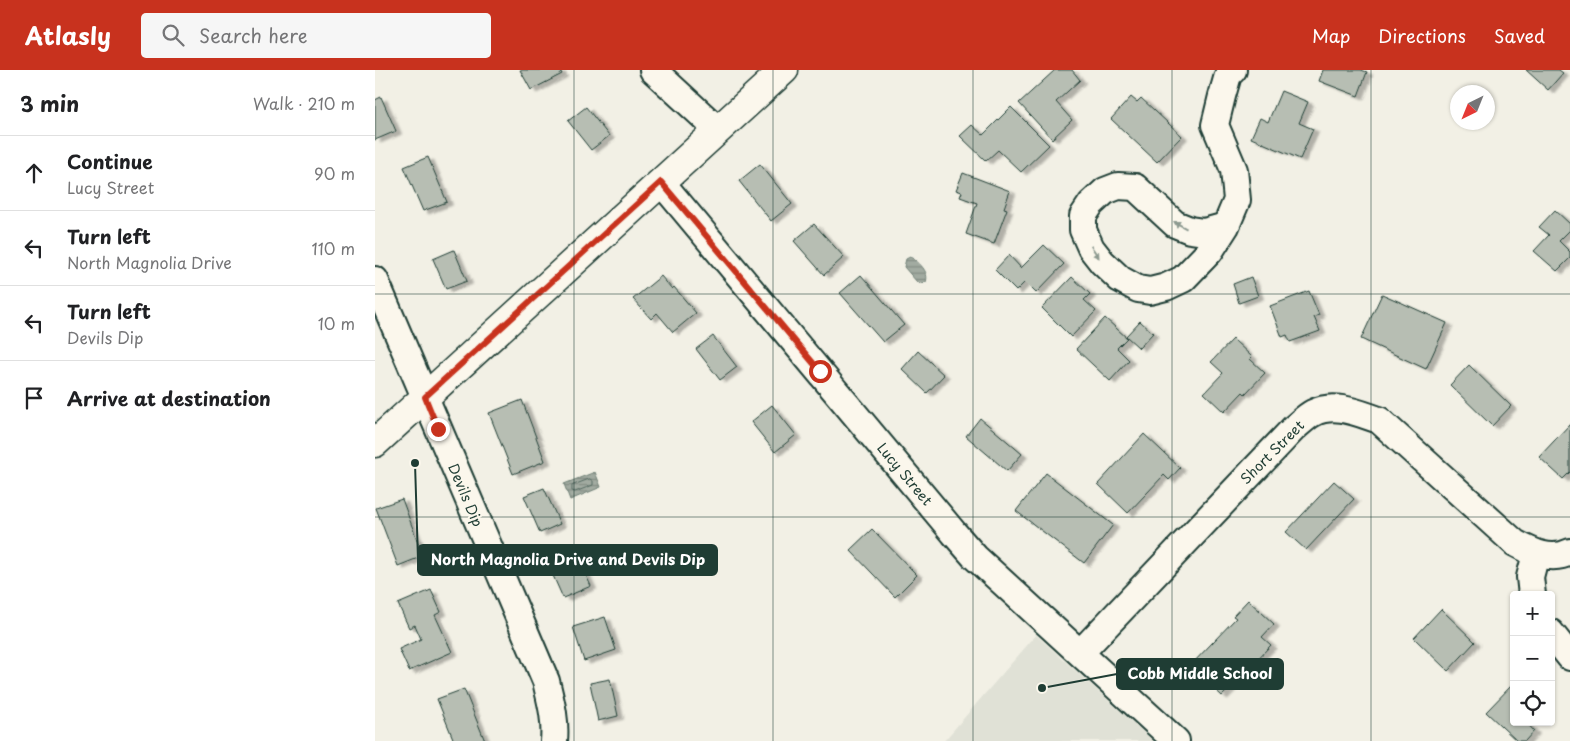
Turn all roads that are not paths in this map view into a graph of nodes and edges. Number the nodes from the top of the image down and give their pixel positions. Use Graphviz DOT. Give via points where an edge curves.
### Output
graph roads {
  1 [pos="653,70"];
  2 [pos="784,70"];
  3 [pos="1233,70"];
  4 [pos="718,130"];
  5 [pos="661,182"];
  6 [pos="1226,226"];
  7 [pos="375,280"];
  8 [pos="425,397"];
  9 [pos="375,442"];
  10 [pos="1570,552"];
  11 [pos="1536,554"];
  12 [pos="1532,591"];
  13 [pos="1554,636"];
  14 [pos="1081,652"];
  15 [pos="1570,656"];
  16 [pos="554,741"];
  17 [pos="1176,741"];
  1 -- 4 [label="street"];
  2 -- 4 [label="main road"];
  3 -- 6 [label="street" via="1228,75 1215,125 1234,170 1237,200"];
  4 -- 5 [label="main road"];
  5 -- 8 [label="main road"];
  5 -- 14 [label="street, Lucy Street" via="954,533"];
  6 -- 6 [label="street, one-way" via="1204,232 1175,224 1135,187 1118,186 1105,191 1083,216 1083,230 1102,262 1120,279 1138,289 1150,291 1183,279 1210,251"];
  7 -- 8 [label="street, Devils Dip"];
  8 -- 9 [label="main road"];
  8 -- 16 [label="street, Devils Dip" via="545,681 555,722"];
  10 -- 11 [label="street, Short Street" via="1558,556"];
  11 -- 12 [label="street" via="1530,577"];
  11 -- 14 [label="street, Short Street" via="1515,543 1379,420 1353,411 1324,409 1312,413 1294,428"];
  13 -- 15 [label="street"];
  14 -- 17 [label="street, Lucy Street"];
}
